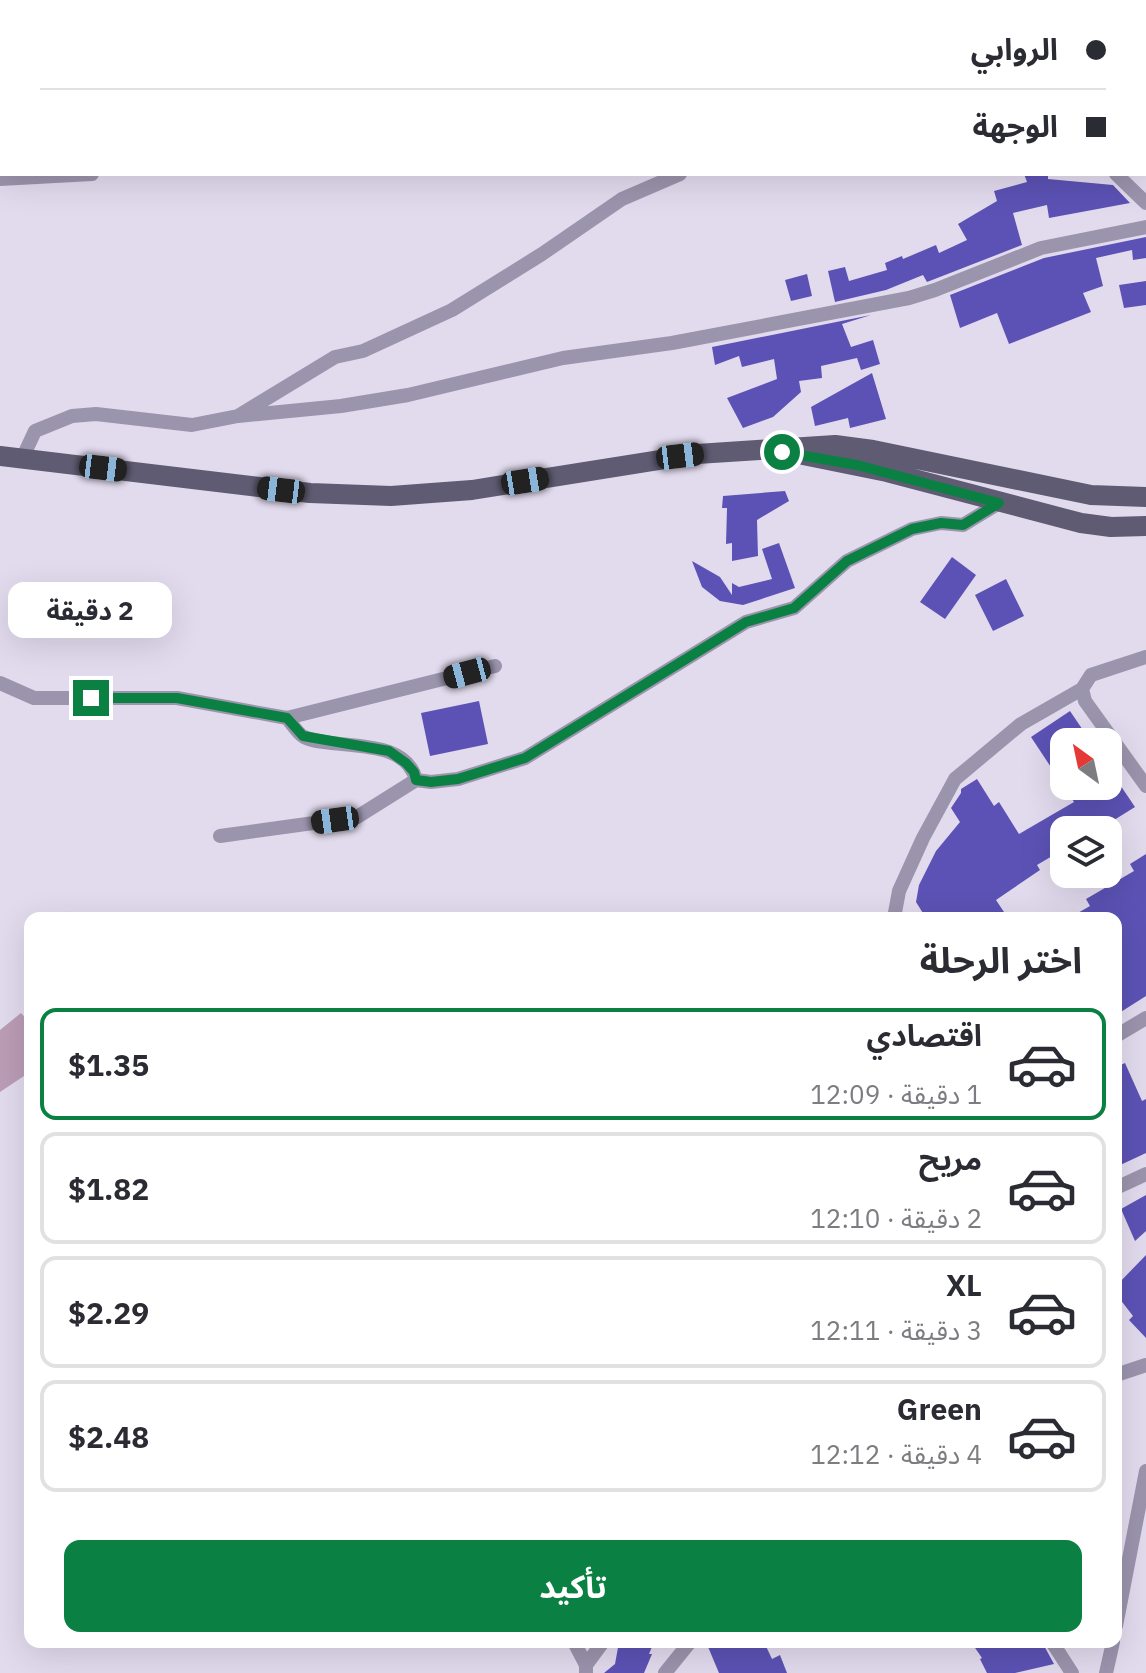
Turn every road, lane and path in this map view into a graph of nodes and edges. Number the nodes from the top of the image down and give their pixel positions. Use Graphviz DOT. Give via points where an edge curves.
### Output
graph roads {
  1 [pos="55,176"];
  2 [pos="675,176"];
  3 [pos="1118,176"];
  4 [pos="0,179"];
  5 [pos="1146,203"];
  6 [pos="1146,227"];
  7 [pos="238,416"];
  8 [pos="763,450"];
  9 [pos="0,456"];
  10 [pos="22,459"];
  11 [pos="1146,497"];
  12 [pos="999,503"];
  13 [pos="1146,526"];
  14 [pos="1146,657"];
  15 [pos="495,666"];
  16 [pos="0,683"];
  17 [pos="1082,689"];
  18 [pos="287,718"];
  19 [pos="416,780"];
  20 [pos="1146,786"];
  21 [pos="220,836"];
  22 [pos="896,912"];
  23 [pos="1146,1018"];
  24 [pos="1122,1032"];
  25 [pos="1146,1174"];
  26 [pos="1122,1185"];
  27 [pos="1146,1365"];
  28 [pos="1122,1373"];
  29 [pos="1146,1471"];
  30 [pos="1134,1536"];
  31 [pos="1146,1547"];
  32 [pos="1122,1596"];
  33 [pos="577,1648"];
  34 [pos="599,1648"];
  35 [pos="685,1648"];
  36 [pos="1056,1648"];
  37 [pos="1112,1648"];
  38 [pos="586,1669"];
  39 [pos="665,1673"];
  40 [pos="1072,1673"];
  41 [pos="1106,1673"];
  1 -- 4 [label="street"];
  2 -- 7 [label="street" via="622,199 452,310 363,351 335,357"];
  3 -- 5 [label="street"];
  6 -- 7 [label="street" via="1041,248 909,298 563,358 408,395"];
  7 -- 10 [label="street" via="192,425 72,416 35,431"];
  8 -- 10 [label="main road" via="675,456 472,490 391,496 310,493"];
  8 -- 11 [label="main road" via="848,447 1091,495"];
  8 -- 12 [label="main road" via="857,465"];
  9 -- 10 [label="main road"];
  12 -- 13 [label="main road" via="1081,523"];
  12 -- 19 [label="street" via="963,525 912,529 847,561 794,608 746,622 525,758 458,779"];
  14 -- 17 [label="street" via="1091,675"];
  15 -- 18 [label="street"];
  16 -- 18 [label="street" via="34,698 177,698"];
  17 -- 20 [label="street" via="1085,701"];
  17 -- 22 [label="street" via="1021,724 955,779 905,878"];
  18 -- 19 [label="street" via="303,736 389,751 406,763"];
  19 -- 21 [label="street" via="357,817"];
  23 -- 24 [label="street"];
  25 -- 26 [label="street"];
  27 -- 28 [label="street"];
  29 -- 30 [label="street"];
  30 -- 31 [label="street"];
  30 -- 32 [label="street"];
  33 -- 38 [label="street"];
  34 -- 38 [label="street"];
  35 -- 39 [label="street"];
  36 -- 40 [label="street"];
  37 -- 41 [label="street"];
}
